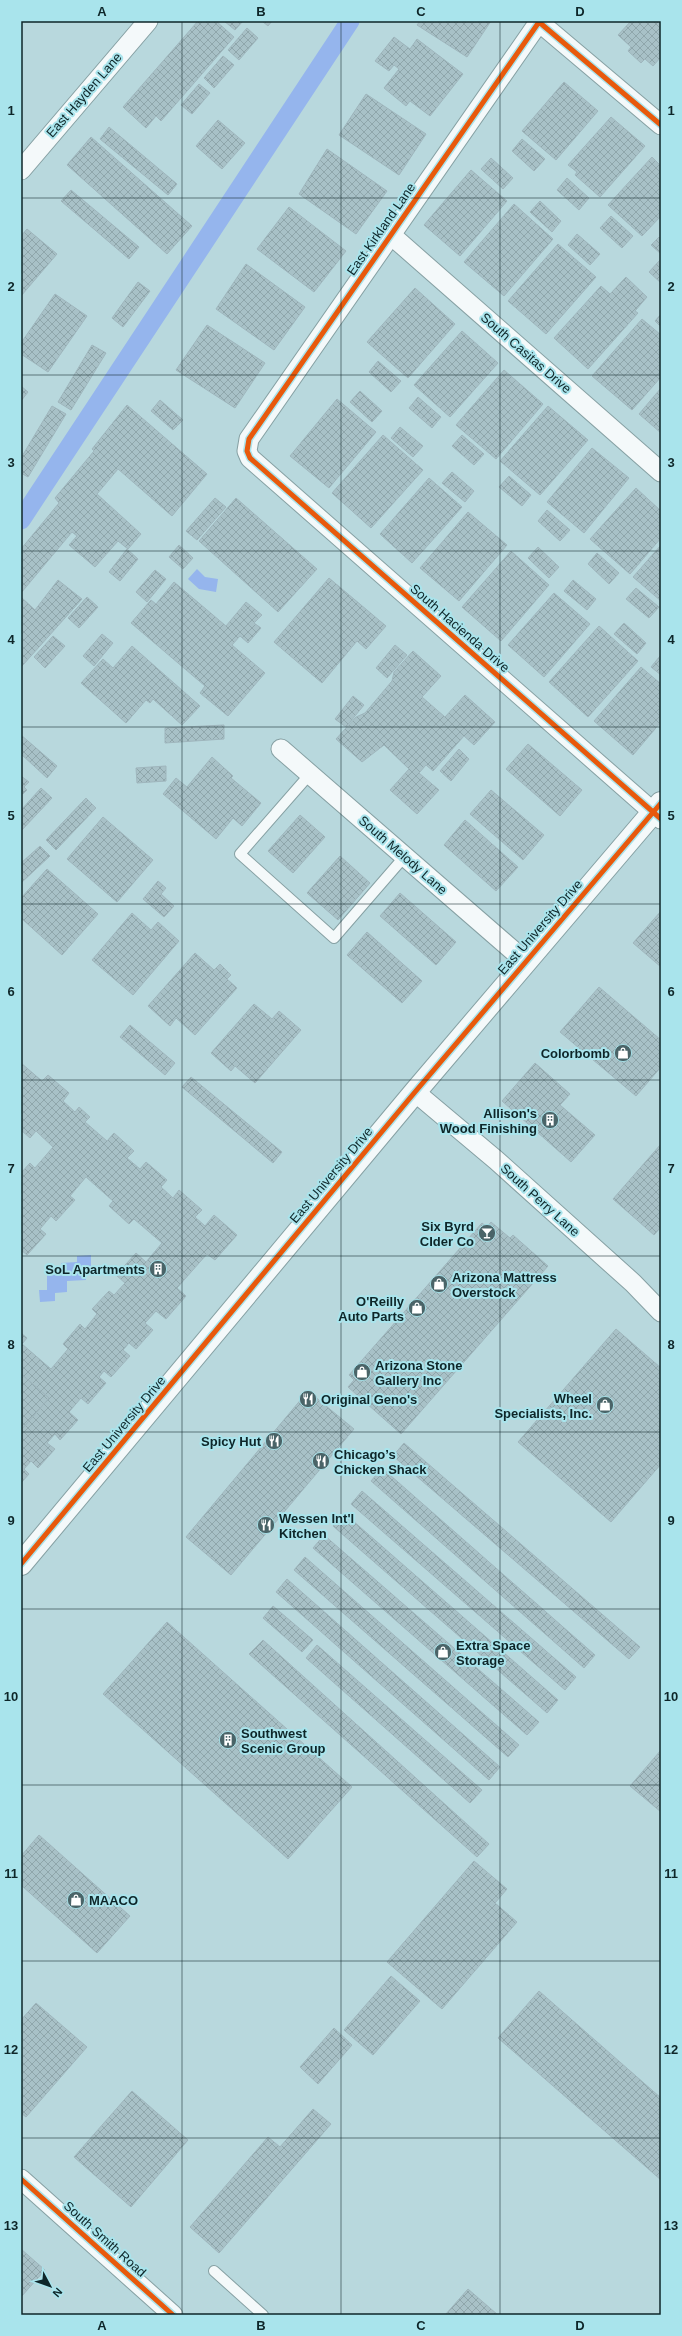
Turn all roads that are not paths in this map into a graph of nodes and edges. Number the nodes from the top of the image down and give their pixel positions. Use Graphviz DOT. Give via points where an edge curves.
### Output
graph roads {
  1 [pos="148,21"];
  2 [pos="539,22"];
  3 [pos="661,125"];
  4 [pos="21,170"];
  5 [pos="391,235"];
  6 [pos="247,451"];
  7 [pos="661,472"];
  8 [pos="281,749"];
  9 [pos="310,774"];
  10 [pos="658,811"];
  11 [pos="404,856"];
  12 [pos="525,961"];
  13 [pos="414,1092"];
  14 [pos="661,1312"];
  15 [pos="21,1564"];
  16 [pos="21,2179"];
  17 [pos="214,2271"];
  18 [pos="174,2315"];
  19 [pos="262,2315"];
  1 -- 4 [label="street, East Hayden Lane"];
  2 -- 3 [label="street"];
  2 -- 5 [label="street, East Kirkland Lane"];
  5 -- 6 [label="street, East Kirkland Lane" via="249,439"];
  5 -- 7 [label="street, South Casitas Drive"];
  6 -- 10 [label="street, South Hacienda Drive" via="250,458"];
  8 -- 9 [label="street, South Melody Lane"];
  9 -- 11 [label="street, South Melody Lane"];
  9 -- 11 [label="lane" via="240,854 334,938"];
  10 -- 12 [label="main road, East University Drive"];
  11 -- 12 [label="street, South Melody Lane"];
  12 -- 13 [label="main road, East University Drive"];
  13 -- 14 [label="street, South Perry Lane" via="496,1160 633,1283"];
  13 -- 15 [label="main road, East University Drive"];
  16 -- 18 [label="street, South Smith Road"];
  17 -- 19 [label="lane"];
}
